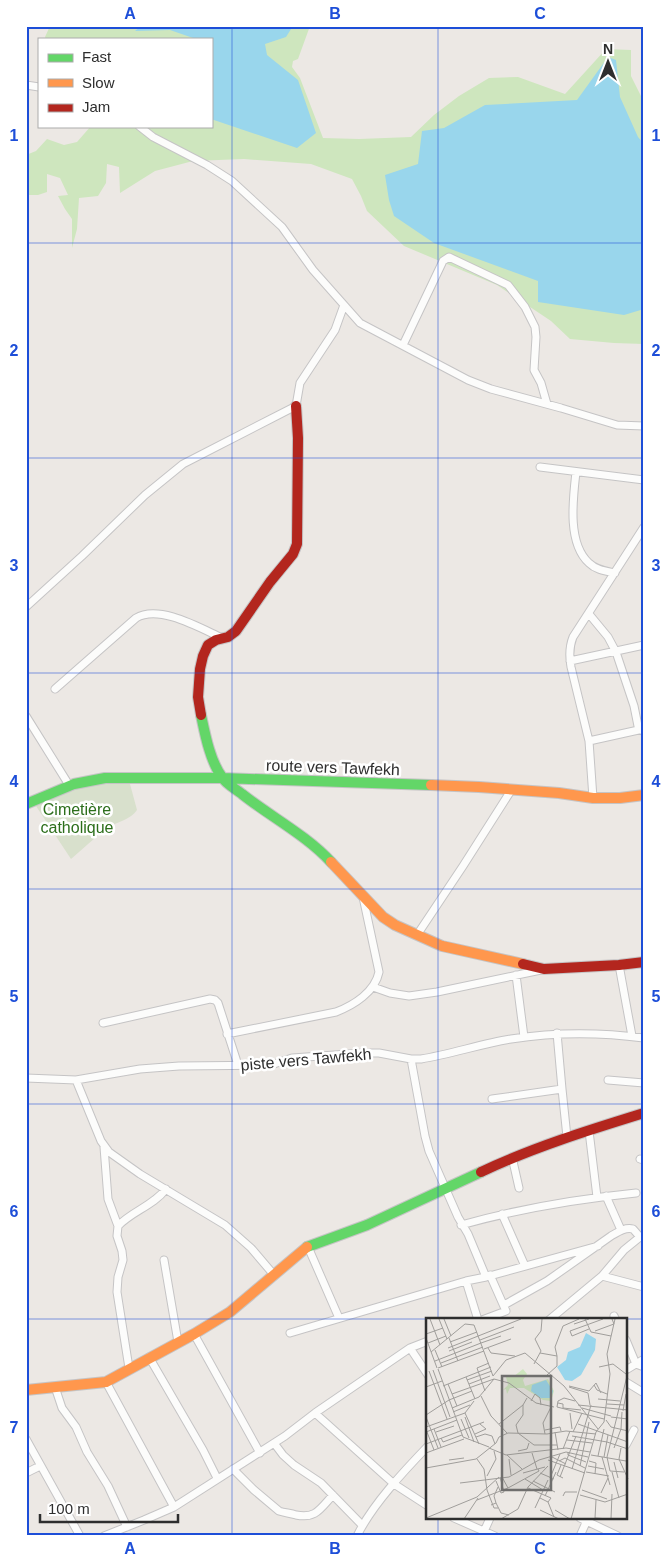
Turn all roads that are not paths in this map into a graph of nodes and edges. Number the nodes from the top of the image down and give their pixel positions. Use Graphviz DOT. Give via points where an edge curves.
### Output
graph roads {
  1 [pos="142,128"];
  2 [pos="344,305"];
  3 [pos="404,345"];
  4 [pos="546,404"];
  5 [pos="296,406"];
  6 [pos="644,426"];
  7 [pos="540,467"];
  8 [pos="576,472"];
  9 [pos="644,480"];
  10 [pos="644,527"];
  11 [pos="615,574"];
  12 [pos="26,607"];
  13 [pos="589,614"];
  14 [pos="222,638"];
  15 [pos="644,645"];
  16 [pos="616,652"];
  17 [pos="570,661"];
  18 [pos="55,690"];
  19 [pos="26,716"];
  20 [pos="643,730"];
  21 [pos="589,741"];
  22 [pos="222,778"];
  23 [pos="69,785"];
  24 [pos="512,789"];
  25 [pos="644,795"];
  26 [pos="593,798"];
  27 [pos="26,804"];
  28 [pos="362,897"];
  29 [pos="417,935"];
  30 [pos="644,962"];
  31 [pos="619,965"];
  32 [pos="544,969"];
  33 [pos="516,975"];
  34 [pos="374,987"];
  35 [pos="103,1023"];
  36 [pos="557,1033"];
  37 [pos="227,1034"];
  38 [pos="632,1036"];
  39 [pos="524,1037"];
  40 [pos="644,1038"];
  41 [pos="411,1058"];
  42 [pos="238,1065"];
  43 [pos="26,1078"];
  44 [pos="76,1080"];
  45 [pos="608,1080"];
  46 [pos="644,1083"];
  47 [pos="562,1089"];
  48 [pos="492,1099"];
  49 [pos="644,1113"];
  50 [pos="589,1131"];
  51 [pos="568,1137"];
  52 [pos="104,1146"];
  53 [pos="512,1158"];
  54 [pos="445,1188"];
  55 [pos="519,1188"];
  56 [pos="166,1190"];
  57 [pos="636,1193"];
  58 [pos="606,1196"];
  59 [pos="597,1197"];
  60 [pos="502,1214"];
  61 [pos="461,1225"];
  62 [pos="118,1226"];
  63 [pos="622,1230"];
  64 [pos="642,1238"];
  65 [pos="598,1246"];
  66 [pos="308,1247"];
  67 [pos="164,1260"];
  68 [pos="525,1266"];
  69 [pos="274,1276"];
  70 [pos="488,1276"];
  71 [pos="602,1276"];
  72 [pos="466,1281"];
  73 [pos="644,1286"];
  74 [pos="504,1305"];
  75 [pos="339,1318"];
  76 [pos="479,1318"];
  77 [pos="485,1318"];
  78 [pos="550,1318"];
  79 [pos="290,1333"];
  80 [pos="194,1334"];
  81 [pos="426,1341"];
  82 [pos="178,1342"];
  83 [pos="628,1344"];
  84 [pos="410,1348"];
  85 [pos="149,1357"];
  86 [pos="644,1359"];
  87 [pos="640,1366"];
  88 [pos="129,1368"];
  89 [pos="426,1372"];
  90 [pos="106,1382"];
  91 [pos="628,1383"];
  92 [pos="55,1387"];
  93 [pos="26,1390"];
  94 [pos="644,1393"];
  95 [pos="315,1413"];
  96 [pos="634,1430"];
  97 [pos="26,1439"];
  98 [pos="628,1441"];
  99 [pos="274,1443"];
  100 [pos="426,1448"];
  101 [pos="260,1453"];
  102 [pos="40,1466"];
  103 [pos="233,1469"];
  104 [pos="26,1473"];
  105 [pos="217,1478"];
  106 [pos="394,1484"];
  107 [pos="333,1495"];
  108 [pos="426,1505"];
  109 [pos="174,1507"];
  110 [pos="458,1520"];
  111 [pos="489,1520"];
  112 [pos="585,1520"];
  113 [pos="587,1520"];
  114 [pos="362,1524"];
  115 [pos="128,1527"];
  116 [pos="483,1533"];
  117 [pos="80,1536"];
  118 [pos="104,1536"];
  119 [pos="357,1536"];
  120 [pos="495,1536"];
  121 [pos="580,1536"];
  122 [pos="618,1536"];
  1 -- 2 [label="street" via="232,181 282,227"];
  2 -- 3 [label="street" via="360,323"];
  2 -- 5 [label="street" via="335,330 300,383"];
  3 -- 4 [label="street" via="468,380"];
  3 -- 4 [label="street" via="443,261 449,258 508,285 525,307 535,327 534,370"];
  4 -- 6 [label="street" via="617,425"];
  5 -- 12 [label="street" via="183,464 144,494"];
  5 -- 14 [label="street" via="297,544 236,631"];
  7 -- 8 [label="street"];
  8 -- 9 [label="street"];
  8 -- 11 [label="street" via="573,504 579,550 597,569"];
  10 -- 11 [label="street"];
  11 -- 13 [label="street"];
  13 -- 16 [label="street"];
  13 -- 17 [label="street" via="573,637"];
  14 -- 18 [label="street" via="172,617 142,614"];
  14 -- 22 [label="street" via="208,645 203,656 198,697 204,731"];
  15 -- 16 [label="street"];
  16 -- 17 [label="street"];
  16 -- 20 [label="street" via="638,726"];
  17 -- 21 [label="street"];
  19 -- 23 [label="street"];
  20 -- 21 [label="street"];
  21 -- 26 [label="street"];
  22 -- 23 [label="street, route vers Tawfekh" via="105,778"];
  22 -- 24 [label="street, route vers Tawfekh"];
  22 -- 28 [label="street" via="324,854"];
  23 -- 27 [label="street, route vers Tawfekh"];
  24 -- 26 [label="street, route vers Tawfekh"];
  24 -- 29 [label="street"];
  25 -- 26 [label="street, route vers Tawfekh"];
  28 -- 29 [label="street" via="382,917"];
  28 -- 34 [label="street" via="379,972"];
  29 -- 32 [label="street" via="442,946"];
  30 -- 31 [label="street"];
  31 -- 32 [label="street"];
  31 -- 38 [label="street"];
  32 -- 33 [label="street"];
  33 -- 34 [label="street" via="409,996 390,994"];
  33 -- 39 [label="street"];
  34 -- 37 [label="street" via="350,1007 336,1012"];
  35 -- 37 [label="street" via="210,999 218,1003"];
  36 -- 38 [label="street, piste vers Tawfekh"];
  36 -- 39 [label="street, piste vers Tawfekh"];
  36 -- 47 [label="street"];
  37 -- 42 [label="street"];
  38 -- 40 [label="street, piste vers Tawfekh"];
  39 -- 41 [label="street, piste vers Tawfekh" via="431,1057"];
  41 -- 42 [label="street, piste vers Tawfekh" via="363,1053 292,1058 271,1065"];
  41 -- 54 [label="street" via="425,1136"];
  42 -- 44 [label="street, piste vers Tawfekh" via="140,1069"];
  43 -- 44 [label="street, piste vers Tawfekh"];
  44 -- 52 [label="street"];
  45 -- 46 [label="street"];
  47 -- 48 [label="street"];
  47 -- 51 [label="street"];
  49 -- 50 [label="street"];
  50 -- 51 [label="street"];
  50 -- 59 [label="street"];
  51 -- 53 [label="street"];
  52 -- 56 [label="street"];
  52 -- 62 [label="street" via="107,1193"];
  53 -- 54 [label="street"];
  53 -- 55 [label="street"];
  54 -- 61 [label="street"];
  54 -- 66 [label="street" via="367,1225"];
  56 -- 62 [label="street"];
  56 -- 69 [label="street" via="225,1225 251,1248"];
  57 -- 58 [label="street"];
  58 -- 59 [label="street"];
  58 -- 63 [label="street"];
  59 -- 60 [label="street"];
  60 -- 61 [label="street"];
  60 -- 68 [label="street"];
  61 -- 70 [label="street"];
  62 -- 88 [label="street" via="123,1260 117,1292"];
  63 -- 64 [label="street" via="633,1229"];
  63 -- 65 [label="street"];
  64 -- 71 [label="street" via="624,1250"];
  65 -- 68 [label="street"];
  65 -- 74 [label="street" via="547,1281"];
  66 -- 69 [label="street"];
  66 -- 75 [label="street"];
  67 -- 82 [label="street"];
  68 -- 70 [label="street"];
  69 -- 80 [label="street" via="230,1312"];
  70 -- 72 [label="street"];
  70 -- 74 [label="street"];
  71 -- 73 [label="street"];
  71 -- 78 [label="street"];
  72 -- 75 [label="street"];
  72 -- 76 [label="street"];
  74 -- 77 [label="street" via="506,1310"];
  75 -- 79 [label="street"];
  80 -- 82 [label="street"];
  80 -- 101 [label="street"];
  81 -- 84 [label="street"];
  82 -- 85 [label="street"];
  83 -- 87 [label="street"];
  84 -- 89 [label="street"];
  84 -- 95 [label="street"];
  85 -- 88 [label="street"];
  85 -- 105 [label="street"];
  86 -- 87 [label="street"];
  88 -- 90 [label="street"];
  90 -- 92 [label="street"];
  90 -- 109 [label="street"];
  91 -- 94 [label="street"];
  92 -- 93 [label="street"];
  92 -- 115 [label="street" via="62,1408 76,1427"];
  95 -- 99 [label="street"];
  95 -- 106 [label="street"];
  96 -- 98 [label="street"];
  97 -- 102 [label="street"];
  99 -- 101 [label="street"];
  99 -- 107 [label="street" via="294,1465"];
  100 -- 106 [label="street"];
  101 -- 103 [label="street"];
  102 -- 104 [label="street"];
  102 -- 117 [label="street"];
  103 -- 105 [label="street"];
  103 -- 107 [label="street" via="284,1513 310,1516"];
  105 -- 109 [label="street"];
  106 -- 108 [label="street"];
  106 -- 114 [label="street"];
  107 -- 114 [label="street"];
  109 -- 115 [label="street"];
  110 -- 116 [label="street"];
  111 -- 116 [label="street"];
  112 -- 121 [label="street"];
  113 -- 122 [label="street"];
  114 -- 119 [label="street"];
  115 -- 118 [label="street"];
  116 -- 120 [label="street"];
}
